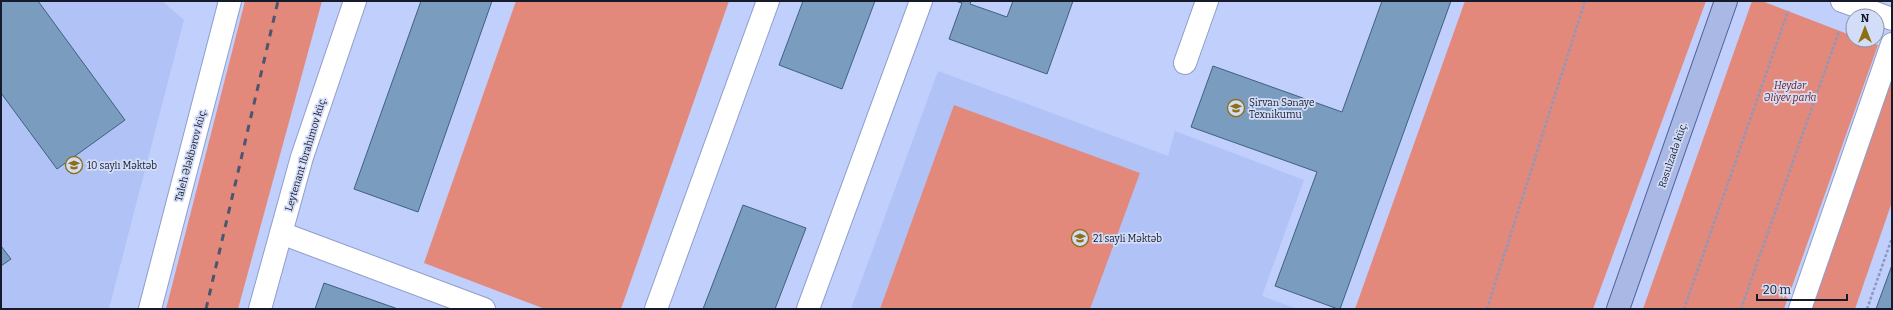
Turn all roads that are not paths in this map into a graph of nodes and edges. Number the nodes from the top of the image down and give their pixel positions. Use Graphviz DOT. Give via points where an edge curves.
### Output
graph roads {
  1 [pos="230,1"];
  2 [pos="355,1"];
  3 [pos="768,1"];
  4 [pos="921,1"];
  5 [pos="1208,1"];
  6 [pos="1726,1"];
  7 [pos="1842,1"];
  8 [pos="1892,19"];
  9 [pos="1892,44"];
  10 [pos="1185,63"];
  11 [pos="281,233"];
  12 [pos="150,309"];
  13 [pos="260,309"];
  14 [pos="484,309"];
  15 [pos="656,309"];
  16 [pos="808,309"];
  17 [pos="1618,309"];
  18 [pos="1800,309"];
  1 -- 12 [label="street, Taleh Ələkbərov küç."];
  2 -- 11 [label="street, Leytenant Ibrahimov küç." via="302,157"];
  3 -- 15 [label="street"];
  4 -- 16 [label="street"];
  5 -- 10 [label="street"];
  6 -- 17 [label="main road, Rəsulzadə küç."];
  7 -- 8 [label="street"];
  9 -- 18 [label="street"];
  11 -- 13 [label="street, Leytenant Ibrahimov küç."];
  11 -- 14 [label="street"];
}
